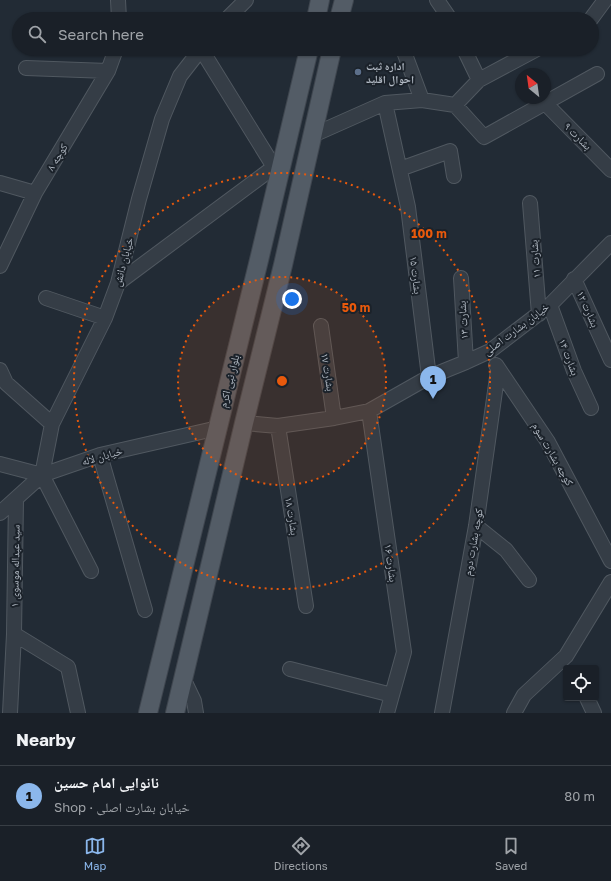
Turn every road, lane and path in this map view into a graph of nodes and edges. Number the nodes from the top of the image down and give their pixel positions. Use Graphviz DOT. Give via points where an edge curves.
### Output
graph roads {
  1 [pos="118,0"];
  2 [pos="246,0"];
  3 [pos="320,0"];
  4 [pos="344,0"];
  5 [pos="437,0"];
  6 [pos="605,0"];
  7 [pos="119,12"];
  8 [pos="234,12"];
  9 [pos="317,12"];
  10 [pos="341,12"];
  11 [pos="445,12"];
  12 [pos="596,12"];
  13 [pos="113,56"];
  14 [pos="196,56"];
  15 [pos="206,56"];
  16 [pos="307,56"];
  17 [pos="330,56"];
  18 [pos="406,56"];
  19 [pos="467,56"];
  20 [pos="524,56"];
  21 [pos="26,68"];
  22 [pos="108,70"];
  23 [pos="597,74"];
  24 [pos="479,80"];
  25 [pos="422,100"];
  26 [pos="551,100"];
  27 [pos="385,103"];
  28 [pos="543,104"];
  29 [pos="546,104"];
  30 [pos="455,105"];
  31 [pos="312,135"];
  32 [pos="278,166"];
  33 [pos="400,169"];
  34 [pos="611,170"];
  35 [pos="454,176"];
  36 [pos="0,183"];
  37 [pos="35,193"];
  38 [pos="530,204"];
  39 [pos="611,243"];
  40 [pos="259,260"];
  41 [pos="283,265"];
  42 [pos="0,266"];
  43 [pos="460,278"];
  44 [pos="574,279"];
  45 [pos="118,283"];
  46 [pos="46,298"];
  47 [pos="550,305"];
  48 [pos="539,314"];
  49 [pos="105,318"];
  50 [pos="321,326"];
  51 [pos="490,351"];
  52 [pos="611,360"];
  53 [pos="466,362"];
  54 [pos="0,370"];
  55 [pos="498,370"];
  56 [pos="429,377"];
  57 [pos="592,408"];
  58 [pos="369,411"];
  59 [pos="334,418"];
  60 [pos="52,424"];
  61 [pos="244,424"];
  62 [pos="278,426"];
  63 [pos="218,428"];
  64 [pos="100,454"];
  65 [pos="0,464"];
  66 [pos="42,475"];
  67 [pos="16,499"];
  68 [pos="0,513"];
  69 [pos="476,526"];
  70 [pos="611,561"];
  71 [pos="91,571"];
  72 [pos="529,580"];
  73 [pos="611,582"];
  74 [pos="306,606"];
  75 [pos="145,610"];
  76 [pos="14,634"];
  77 [pos="569,662"];
  78 [pos="290,669"];
  79 [pos="183,678"];
  80 [pos="392,695"];
  81 [pos="588,701"];
  82 [pos="10,713"];
  83 [pos="78,713"];
  84 [pos="148,713"];
  85 [pos="175,713"];
  86 [pos="196,713"];
  87 [pos="387,713"];
  88 [pos="442,713"];
  89 [pos="514,713"];
  90 [pos="594,713"];
  1 -- 7 [label="street"];
  2 -- 8 [label="street"];
  3 -- 9 [label="main road"];
  4 -- 10 [label="main road"];
  5 -- 11 [label="street"];
  6 -- 12 [label="street"];
  13 -- 22 [label="street, کوچه ۸"];
  14 -- 45 [label="street, خیابان دانش" via="180,76 162,119"];
  15 -- 32 [label="street"];
  16 -- 32 [label="main road, بلوار نبی اکرم"];
  17 -- 31 [label="main road"];
  18 -- 25 [label="street"];
  19 -- 24 [label="street"];
  20 -- 24 [label="street"];
  21 -- 22 [label="street"];
  22 -- 37 [label="street, کوچه ۸"];
  23 -- 26 [label="street"];
  24 -- 30 [label="street"];
  25 -- 27 [label="street"];
  25 -- 30 [label="street"];
  27 -- 31 [label="street"];
  27 -- 33 [label="street, بشارت ۱۵"];
  28 -- 30 [label="street" via="484,137"];
  29 -- 34 [label="street, بشارت ۹"];
  31 -- 41 [label="main road"];
  32 -- 40 [label="main road, بلوار نبی اکرم"];
  32 -- 45 [label="street"];
  33 -- 35 [label="street" via="450,151"];
  33 -- 56 [label="street, بشارت ۱۵" via="408,207"];
  36 -- 37 [label="street"];
  37 -- 42 [label="street, کوچه ۸"];
  38 -- 48 [label="street, بشارت ۱۱"];
  39 -- 44 [label="street, خیابان بشارت اصلی"];
  40 -- 41 [label="main road"];
  40 -- 63 [label="main road, بلوار نبی اکرم"];
  41 -- 61 [label="main road"];
  43 -- 53 [label="street, بشارت ۱۳"];
  44 -- 47 [label="street, خیابان بشارت اصلی"];
  44 -- 52 [label="street, بشارت ۱۲"];
  45 -- 49 [label="street, خیابان دانش"];
  46 -- 49 [label="street"];
  47 -- 48 [label="street, خیابان بشارت اصلی"];
  47 -- 57 [label="street, بشارت ۱۴" via="574,371"];
  48 -- 51 [label="street, خیابان بشارت اصلی"];
  49 -- 60 [label="street, خیابان دانش"];
  50 -- 59 [label="street, بشارت ۱۷"];
  51 -- 53 [label="street, خیابان بشارت اصلی"];
  51 -- 55 [label="street, کوچه بشارت سوم"];
  53 -- 56 [label="street, خیابان بشارت اصلی"];
  54 -- 60 [label="street" via="6,383"];
  55 -- 69 [label="street, کوچه بشارت دوم"];
  55 -- 70 [label="street, کوچه بشارت سوم" via="548,442"];
  56 -- 58 [label="street, خیابان بشارت اصلی"];
  58 -- 59 [label="street, خیابان بشارت اصلی"];
  58 -- 80 [label="street, بشارت ۱۶" via="404,652"];
  59 -- 62 [label="street, خیابان بشارت اصلی"];
  60 -- 66 [label="street, خیابان دانش"];
  61 -- 62 [label="street, خیابان بشارت اصلی"];
  61 -- 79 [label="main road"];
  62 -- 74 [label="street, بشارت ۱۸"];
  63 -- 64 [label="street, خیابان لاله"];
  63 -- 84 [label="main road, بلوار نبی اکرم"];
  64 -- 66 [label="street, خیابان لاله"];
  64 -- 75 [label="street"];
  65 -- 66 [label="street"];
  66 -- 67 [label="street, خیابان لاله"];
  66 -- 71 [label="street"];
  67 -- 68 [label="street, خیابان لاله"];
  67 -- 76 [label="street, سید عبداله موسوی ۱"];
  69 -- 72 [label="street" via="506,550"];
  69 -- 88 [label="street, کوچه بشارت دوم"];
  73 -- 77 [label="street"];
  76 -- 82 [label="street, سید عبداله موسوی ۱"];
  76 -- 83 [label="street" via="68,667"];
  77 -- 89 [label="street" via="524,695"];
  78 -- 80 [label="street"];
  79 -- 85 [label="main road"];
  79 -- 86 [label="street" via="194,701"];
  80 -- 87 [label="street, بشارت ۱۶"];
  81 -- 90 [label="street"];
}
